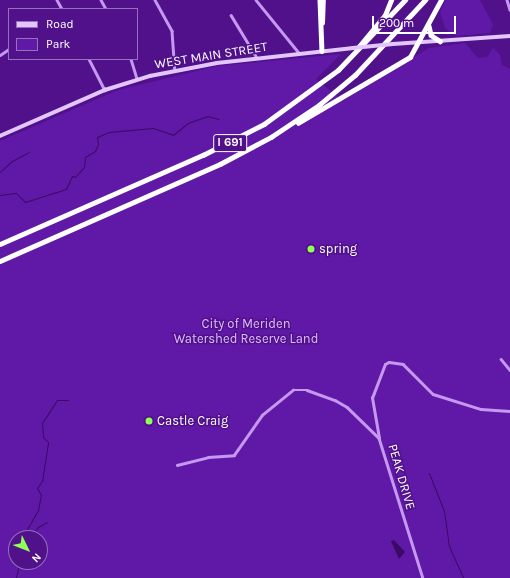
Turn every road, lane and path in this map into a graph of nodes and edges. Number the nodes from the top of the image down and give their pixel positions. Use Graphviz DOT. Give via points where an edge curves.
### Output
graph roads {
  1 [pos="155,0"];
  2 [pos="256,0"];
  3 [pos="320,0"];
  4 [pos="324,0"];
  5 [pos="391,0"];
  6 [pos="405,0"];
  7 [pos="425,0"];
  8 [pos="441,0"];
  9 [pos="507,0"];
  10 [pos="510,10"];
  11 [pos="231,15"];
  12 [pos="322,23"];
  13 [pos="429,26"];
  14 [pos="510,36"];
  15 [pos="440,41"];
  16 [pos="420,42"];
  17 [pos="322,51"];
  18 [pos="299,54"];
  19 [pos="257,58"];
  20 [pos="90,60"];
  21 [pos="131,60"];
  22 [pos="342,66"];
  23 [pos="175,70"];
  24 [pos="137,79"];
  25 [pos="105,90"];
  26 [pos="277,134"];
  27 [pos="0,136"];
  28 [pos="0,244"];
  29 [pos="0,261"];
  30 [pos="501,359"];
  31 [pos="510,370"];
  32 [pos="510,412"];
  33 [pos="379,438"];
  34 [pos="177,465"];
  35 [pos="423,578"];
  1 -- 23 [label="street" via="172,31"];
  2 -- 18 [label="street"];
  3 -- 12 [label="highway"];
  4 -- 12 [label="highway"];
  5 -- 22 [label="highway" via="385,15"];
  6 -- 22 [label="highway, I 691"];
  7 -- 26 [label="highway, I 691" via="355,75"];
  8 -- 13 [label="highway"];
  9 -- 10 [label="street"];
  11 -- 19 [label="street"];
  12 -- 17 [label="highway"];
  13 -- 15 [label="highway" via="431,34"];
  13 -- 16 [label="highway"];
  14 -- 15 [label="main road, WEST MAIN STREET"];
  15 -- 16 [label="main road, WEST MAIN STREET"];
  16 -- 17 [label="main road, WEST MAIN STREET, bridge"];
  16 -- 26 [label="highway" via="406,59"];
  17 -- 18 [label="main road, WEST MAIN STREET"];
  18 -- 19 [label="main road, WEST MAIN STREET"];
  19 -- 23 [label="main road, WEST MAIN STREET"];
  20 -- 25 [label="street"];
  21 -- 24 [label="street"];
  22 -- 28 [label="highway, I 691" via="294,105 239,138"];
  23 -- 24 [label="main road, WEST MAIN STREET"];
  24 -- 25 [label="main road, WEST MAIN STREET"];
  25 -- 27 [label="main road, WEST MAIN STREET"];
  26 -- 29 [label="highway, I 691" via="220,164"];
  30 -- 31 [label="street"];
  32 -- 33 [label="street" via="481,409 433,394 403,364 390,362 385,364 372,398"];
  33 -- 34 [label="street, PEAK DRIVE" via="347,407 312,391 296,389 262,414 234,455 208,457"];
  33 -- 35 [label="street, PEAK DRIVE"];
}
